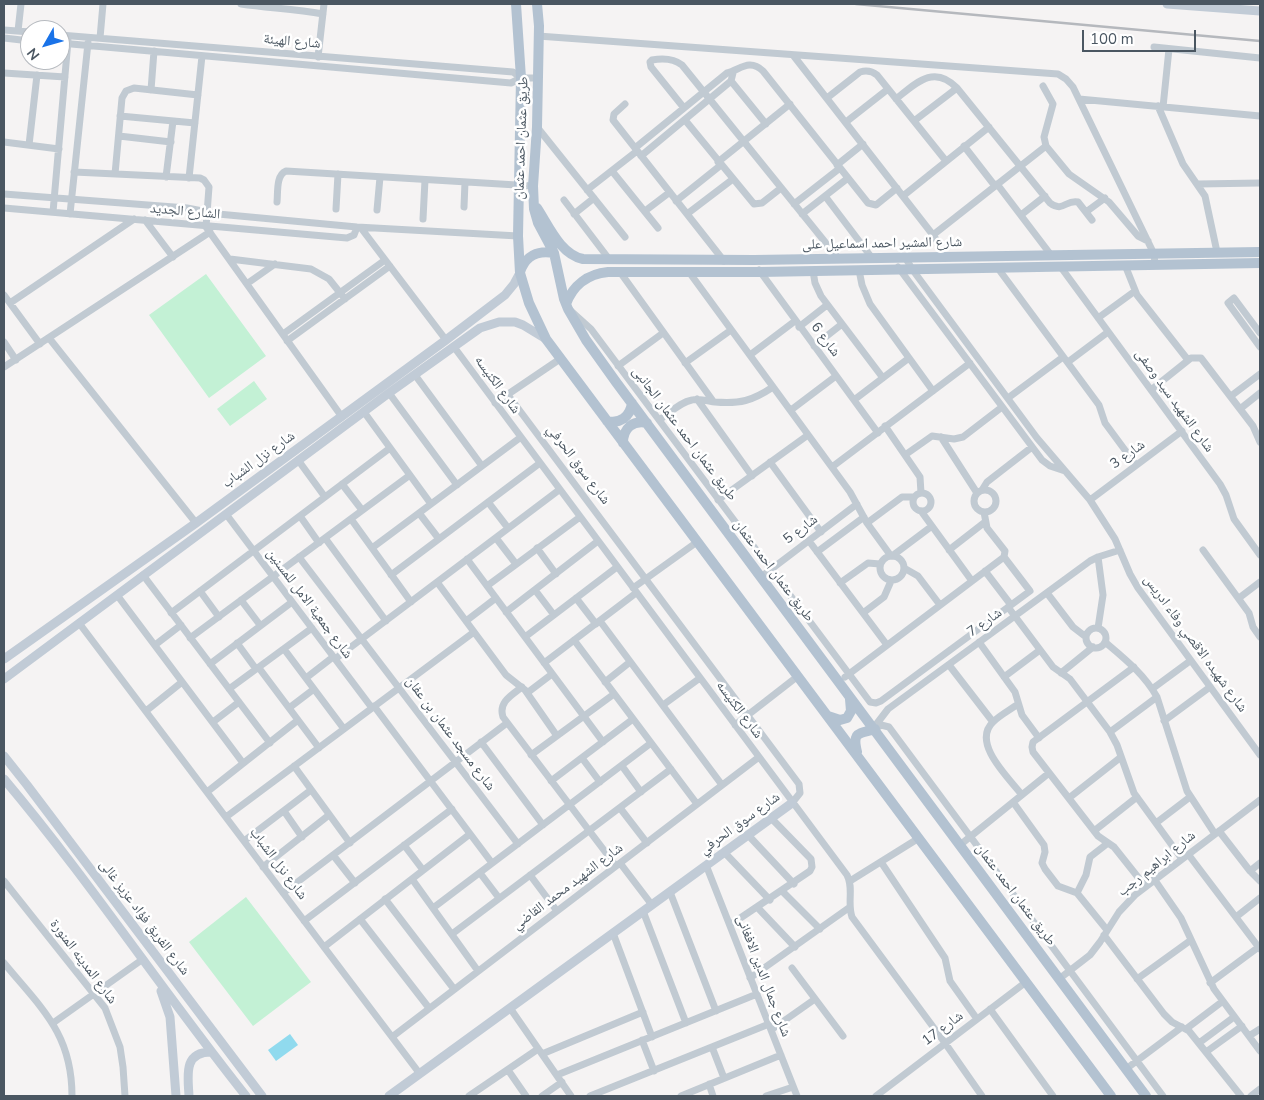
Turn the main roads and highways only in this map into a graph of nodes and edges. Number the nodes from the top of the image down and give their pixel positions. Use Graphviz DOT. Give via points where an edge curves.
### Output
graph roads {
  1 [pos="516,4"];
  2 [pos="537,4"];
  3 [pos="539,31"];
  4 [pos="521,66"];
  5 [pos="533,202"];
  6 [pos="1260,252"];
  7 [pos="554,253"];
  8 [pos="1260,263"];
  9 [pos="520,273"];
  10 [pos="567,307"];
  11 [pos="632,403"];
  12 [pos="606,421"];
  13 [pos="647,423"];
  14 [pos="623,443"];
  15 [pos="849,696"];
  16 [pos="828,715"];
  17 [pos="874,728"];
  18 [pos="858,756"];
  19 [pos="1111,1096"];
  20 [pos="1146,1096"];
  1 -- 4 [label="main road, طريق عثمان احمد عثمان"];
  2 -- 3 [label="main road, طريق عثمان احمد عثمان"];
  3 -- 4 [label="main road" via="532,36 532,65 526,69"];
  3 -- 5 [label="main road, طريق عثمان احمد عثمان"];
  4 -- 9 [label="main road, طريق عثمان احمد عثمان"];
  5 -- 6 [label="main road, شارع المشير احمد اسماعيل على" via="563,248 582,259 724,261"];
  5 -- 7 [label="main road, طريق عثمان احمد عثمان" via="538,223"];
  7 -- 9 [label="main road" via="532,255"];
  7 -- 10 [label="main road, طريق عثمان احمد عثمان"];
  8 -- 10 [label="main road, شارع المشير احمد اسماعيل على" via="602,273 583,280 574,288"];
  9 -- 12 [label="main road, طريق عثمان احمد عثمان" via="528,303 546,339"];
  10 -- 11 [label="main road, طريق عثمان احمد عثمان" via="586,340"];
  11 -- 12 [label="main road" via="624,418"];
  11 -- 13 [label="main road, طريق عثمان احمد عثمان"];
  12 -- 14 [label="main road, طريق عثمان احمد عثمان"];
  13 -- 14 [label="main road" via="639,422 628,427"];
  13 -- 15 [label="main road, طريق عثمان احمد عثمان"];
  14 -- 16 [label="main road, طريق عثمان احمد عثمان"];
  15 -- 16 [label="main road" via="851,711 847,718 840,720"];
  15 -- 17 [label="main road, طريق عثمان احمد عثمان"];
  16 -- 18 [label="main road, طريق عثمان احمد عثمان"];
  17 -- 18 [label="main road" via="857,735"];
  17 -- 20 [label="main road, طريق عثمان احمد عثمان"];
  18 -- 19 [label="main road, طريق عثمان احمد عثمان"];
}
